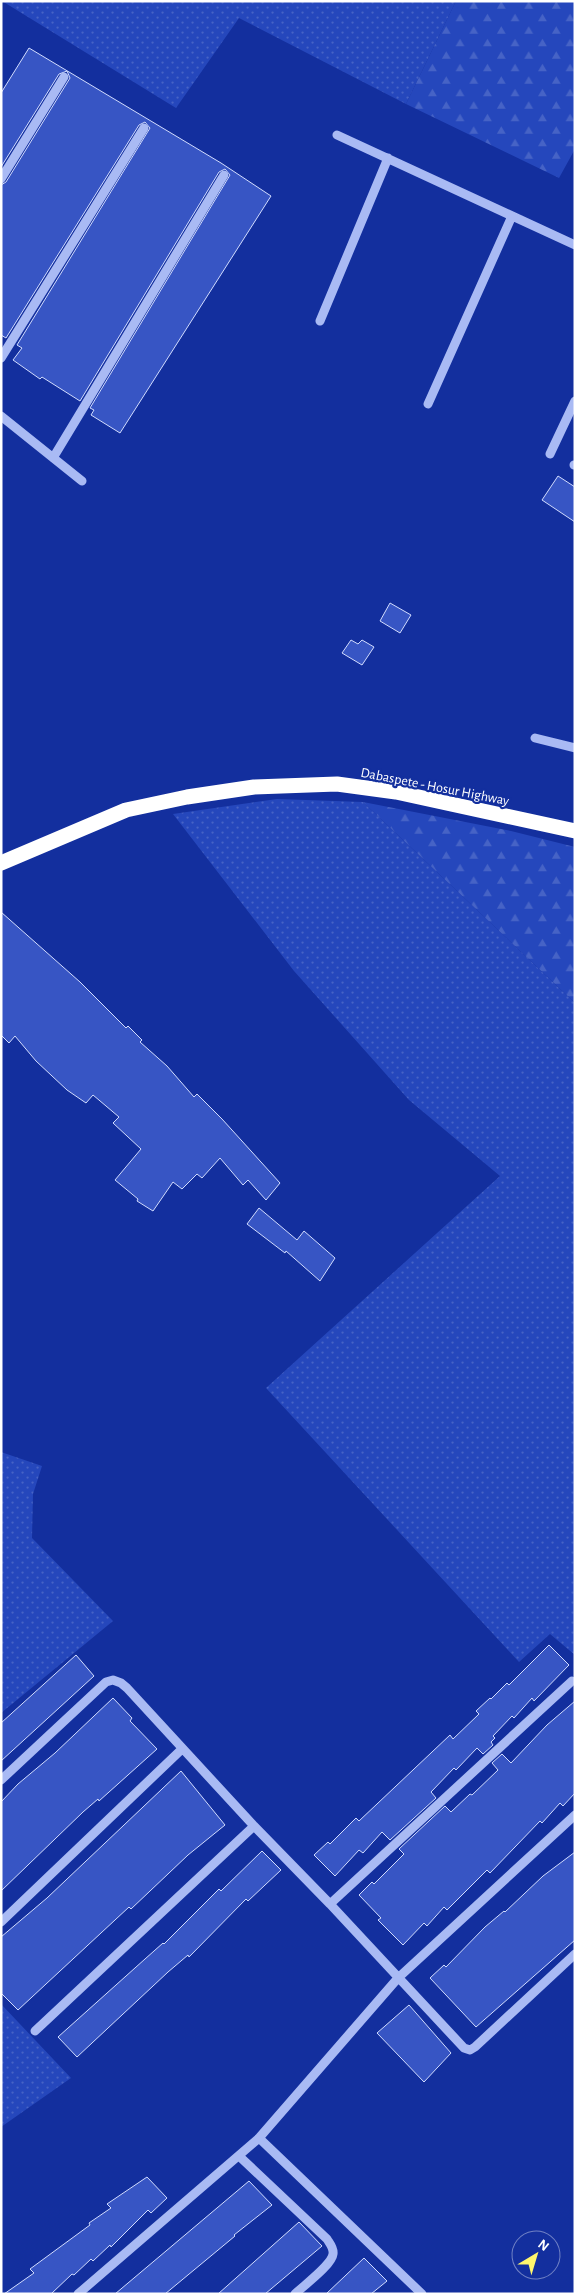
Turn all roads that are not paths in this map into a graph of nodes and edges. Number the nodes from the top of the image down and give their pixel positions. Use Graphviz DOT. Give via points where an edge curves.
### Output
graph roads {
  1 [pos="64,77"];
  2 [pos="144,128"];
  3 [pos="337,135"];
  4 [pos="388,158"];
  5 [pos="224,175"];
  6 [pos="1,179"];
  7 [pos="512,216"];
  8 [pos="575,244"];
  9 [pos="320,321"];
  10 [pos="1,358"];
  11 [pos="575,401"];
  12 [pos="428,404"];
  13 [pos="1,416"];
  14 [pos="550,454"];
  15 [pos="53,458"];
  16 [pos="82,481"];
  17 [pos="535,738"];
  18 [pos="575,748"];
  19 [pos="575,831"];
  20 [pos="1,863"];
  21 [pos="572,1680"];
  22 [pos="182,1749"];
  23 [pos="1,1780"];
  24 [pos="575,1815"];
  25 [pos="254,1826"];
  26 [pos="330,1904"];
  27 [pos="1,1922"];
  28 [pos="575,1954"];
  29 [pos="398,1978"];
  30 [pos="35,2031"];
  31 [pos="259,2138"];
  32 [pos="239,2156"];
  33 [pos="78,2294"];
  34 [pos="295,2294"];
  35 [pos="422,2294"];
  1 -- 6 [label="street"];
  2 -- 10 [label="street"];
  3 -- 4 [label="street"];
  4 -- 7 [label="street"];
  4 -- 9 [label="street"];
  5 -- 15 [label="street"];
  7 -- 8 [label="street"];
  7 -- 12 [label="street"];
  11 -- 14 [label="street"];
  13 -- 15 [label="street"];
  15 -- 16 [label="street"];
  17 -- 18 [label="street"];
  19 -- 20 [label="highway, Dabaspete - Hosur Highway" via="396,792 337,784 254,787 126,810"];
  21 -- 26 [label="street"];
  22 -- 23 [label="street" via="127,1688 113,1680 106,1682"];
  22 -- 25 [label="street"];
  22 -- 27 [label="street"];
  24 -- 29 [label="street"];
  25 -- 26 [label="street"];
  25 -- 30 [label="street"];
  26 -- 29 [label="street"];
  28 -- 29 [label="street" via="470,2050 458,2044"];
  29 -- 31 [label="street"];
  31 -- 32 [label="street"];
  31 -- 35 [label="street"];
  32 -- 33 [label="street"];
  32 -- 34 [label="street" via="332,2247 328,2263"];
}
